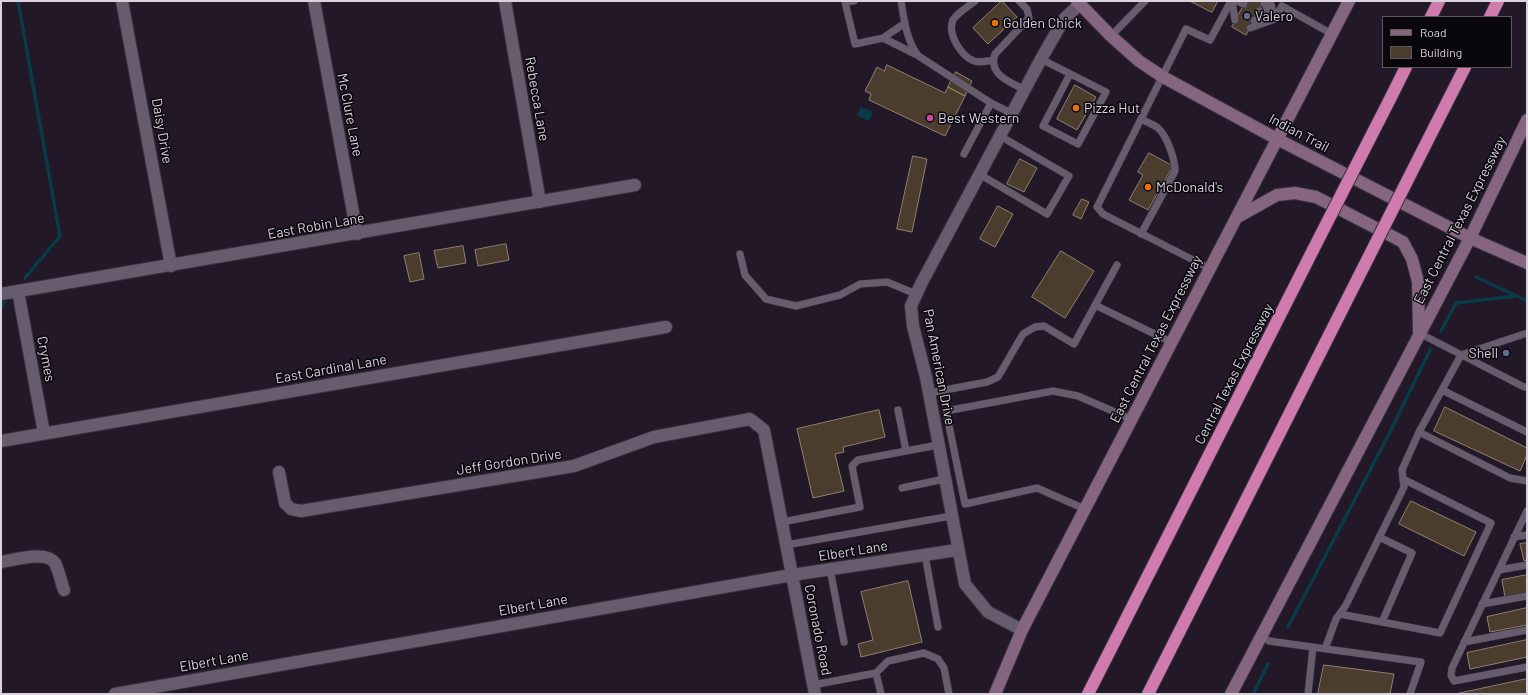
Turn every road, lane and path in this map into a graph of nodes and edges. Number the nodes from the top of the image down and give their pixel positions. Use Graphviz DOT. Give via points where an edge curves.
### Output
graph roads {
  1 [pos="122,1"];
  2 [pos="314,1"];
  3 [pos="505,1"];
  4 [pos="854,1"];
  5 [pos="901,1"];
  6 [pos="975,1"];
  7 [pos="1020,1"];
  8 [pos="1145,1"];
  9 [pos="1232,1"];
  10 [pos="1349,1"];
  11 [pos="1439,1"];
  12 [pos="1498,1"];
  13 [pos="1079,2"];
  14 [pos="1267,2"];
  15 [pos="1240,12"];
  16 [pos="1259,12"];
  17 [pos="1432,16"];
  18 [pos="1490,16"];
  19 [pos="1275,19"];
  20 [pos="1235,20"];
  21 [pos="1254,20"];
  22 [pos="905,23"];
  23 [pos="1250,28"];
  24 [pos="1332,34"];
  25 [pos="1111,36"];
  26 [pos="883,38"];
  27 [pos="917,55"];
  28 [pos="1041,59"];
  29 [pos="993,60"];
  30 [pos="1406,68"];
  31 [pos="1464,68"];
  32 [pos="1070,74"];
  33 [pos="1163,77"];
  34 [pos="1025,90"];
  35 [pos="991,103"];
  36 [pos="1012,114"];
  37 [pos="1141,119"];
  38 [pos="1527,120"];
  39 [pos="1000,136"];
  40 [pos="1277,139"];
  41 [pos="964,154"];
  42 [pos="979,174"];
  43 [pos="635,185"];
  44 [pos="540,202"];
  45 [pos="1235,219"];
  46 [pos="357,234"];
  47 [pos="1142,234"];
  48 [pos="1470,238"];
  49 [pos="740,254"];
  50 [pos="1527,263"];
  51 [pos="1117,265"];
  52 [pos="171,266"];
  53 [pos="1209,268"];
  54 [pos="18,291"];
  55 [pos="1,294"];
  56 [pos="916,294"];
  57 [pos="1095,305"];
  58 [pos="666,327"];
  59 [pos="1419,333"];
  60 [pos="1527,333"];
  61 [pos="1171,342"];
  62 [pos="1461,354"];
  63 [pos="1527,387"];
  64 [pos="1442,390"];
  65 [pos="929,393"];
  66 [pos="898,410"];
  67 [pos="1131,419"];
  68 [pos="764,430"];
  69 [pos="1419,432"];
  70 [pos="1527,432"];
  71 [pos="44,433"];
  72 [pos="1,441"];
  73 [pos="938,445"];
  74 [pos="906,451"];
  75 [pos="279,472"];
  76 [pos="944,479"];
  77 [pos="1403,479"];
  78 [pos="1527,481"];
  79 [pos="902,488"];
  80 [pos="1085,509"];
  81 [pos="1527,511"];
  82 [pos="951,516"];
  83 [pos="782,522"];
  84 [pos="1527,535"];
  85 [pos="1380,537"];
  86 [pos="1514,537"];
  87 [pos="786,545"];
  88 [pos="957,550"];
  89 [pos="925,555"];
  90 [pos="1,562"];
  91 [pos="1527,564"];
  92 [pos="830,569"];
  93 [pos="1499,570"];
  94 [pos="792,575"];
  95 [pos="64,590"];
  96 [pos="1527,596"];
  97 [pos="1482,604"];
  98 [pos="1340,614"];
  99 [pos="1382,622"];
  100 [pos="938,627"];
  101 [pos="1022,630"];
  102 [pos="1527,630"];
  103 [pos="1262,636"];
  104 [pos="844,642"];
  105 [pos="1464,642"];
  106 [pos="1313,647"];
  107 [pos="1325,649"];
  108 [pos="1527,667"];
  109 [pos="876,673"];
  110 [pos="814,690"];
  111 [pos="115,694"];
  112 [pos="881,694"];
  113 [pos="949,694"];
  114 [pos="995,694"];
  115 [pos="1088,694"];
  116 [pos="1148,694"];
  117 [pos="1231,694"];
  118 [pos="1308,694"];
  119 [pos="1410,694"];
  1 -- 52 [label="street, Daisy Drive"];
  2 -- 46 [label="street, Mc Clure Lane"];
  3 -- 44 [label="street, Rebecca Lane"];
  4 -- 26 [label="lane" via="846,2 855,44"];
  5 -- 22 [label="lane"];
  6 -- 29 [label="lane" via="954,18 952,27 955,41 967,58 976,62"];
  7 -- 29 [label="lane" via="1027,9 1029,18 995,54"];
  8 -- 25 [label="lane"];
  9 -- 15 [label="lane"];
  9 -- 20 [label="lane"];
  9 -- 33 [label="lane" via="1210,40 1186,29"];
  10 -- 24 [label="main road, East Central Texas Expressway"];
  11 -- 17 [label="highway"];
  12 -- 18 [label="highway"];
  13 -- 25 [label="main road, Indian Trail"];
  13 -- 28 [label="street, Pan American Drive" via="1064,19"];
  14 -- 19 [label="lane"];
  16 -- 19 [label="lane"];
  19 -- 21 [label="lane"];
  19 -- 23 [label="lane"];
  19 -- 24 [label="lane" via="1282,6"];
  22 -- 26 [label="lane"];
  22 -- 27 [label="lane"];
  24 -- 40 [label="main road, East Central Texas Expressway"];
  25 -- 33 [label="main road, Indian Trail" via="1139,61"];
  26 -- 27 [label="lane"];
  27 -- 35 [label="lane"];
  28 -- 32 [label="lane"];
  28 -- 34 [label="street, Pan American Drive"];
  29 -- 34 [label="lane" via="995,70 1005,80"];
  30 -- 115 [label="highway, Central Texas Expressway, bridge"];
  31 -- 116 [label="highway, bridge"];
  32 -- 32 [label="lane" via="1043,126 1078,144 1106,92"];
  33 -- 37 [label="lane"];
  33 -- 40 [label="main road, Indian Trail"];
  34 -- 36 [label="street, Pan American Drive"];
  35 -- 36 [label="lane"];
  35 -- 41 [label="lane"];
  36 -- 39 [label="street, Pan American Drive"];
  37 -- 47 [label="lane" via="1157,127 1163,134 1175,162 1176,171"];
  37 -- 47 [label="lane" via="1097,207 1103,214"];
  38 -- 48 [label="main road, East Central Texas Expressway"];
  39 -- 42 [label="street, Pan American Drive"];
  39 -- 42 [label="lane" via="1069,176 1046,214"];
  40 -- 45 [label="main road, East Central Texas Expressway"];
  40 -- 48 [label="main road, Indian Trail"];
  42 -- 56 [label="street, Pan American Drive"];
  43 -- 44 [label="street, East Robin Lane"];
  44 -- 46 [label="street, East Robin Lane"];
  45 -- 53 [label="main road, East Central Texas Expressway"];
  45 -- 59 [label="main road" via="1277,194 1295,193 1316,197 1403,242 1412,259 1418,282"];
  46 -- 52 [label="street, East Robin Lane"];
  47 -- 53 [label="lane"];
  48 -- 50 [label="main road, Indian Trail"];
  48 -- 59 [label="main road, East Central Texas Expressway"];
  49 -- 56 [label="lane" via="746,275 766,299 796,306 840,295 860,284 887,282"];
  51 -- 57 [label="lane"];
  52 -- 54 [label="street, East Robin Lane"];
  53 -- 61 [label="main road, East Central Texas Expressway"];
  54 -- 55 [label="street, East Robin Lane"];
  54 -- 71 [label="street, Crymes"];
  56 -- 65 [label="street, Pan American Drive" via="912,306 913,326"];
  57 -- 61 [label="lane"];
  57 -- 65 [label="lane" via="1074,344 1044,326 1035,327 1023,334 998,377 987,382"];
  58 -- 71 [label="street, East Cardinal Lane"];
  59 -- 62 [label="lane"];
  59 -- 103 [label="main road, East Central Texas Expressway"];
  60 -- 62 [label="lane"];
  61 -- 67 [label="main road, East Central Texas Expressway"];
  62 -- 63 [label="lane"];
  62 -- 64 [label="lane"];
  64 -- 69 [label="lane"];
  64 -- 70 [label="lane"];
  65 -- 73 [label="street, Pan American Drive"];
  66 -- 74 [label="lane"];
  67 -- 80 [label="main road, East Central Texas Expressway"];
  67 -- 80 [label="lane" via="1078,396 1053,391 946,411 965,504 1037,488"];
  68 -- 75 [label="street, Jeff Gordon Drive" via="750,419 654,437 574,466 301,511 291,509 284,503"];
  68 -- 83 [label="street, Coronado Road"];
  69 -- 77 [label="lane" via="1402,470"];
  69 -- 78 [label="lane" via="1510,478"];
  71 -- 72 [label="street, East Cardinal Lane"];
  73 -- 74 [label="lane"];
  73 -- 76 [label="street, Pan American Drive"];
  74 -- 83 [label="lane" via="858,460 852,466 860,507"];
  76 -- 79 [label="lane"];
  76 -- 82 [label="street, Pan American Drive"];
  77 -- 85 [label="lane" via="1404,488"];
  77 -- 99 [label="lane" via="1491,523 1440,633"];
  80 -- 101 [label="main road, East Central Texas Expressway"];
  81 -- 86 [label="lane"];
  82 -- 87 [label="lane"];
  82 -- 88 [label="street, Pan American Drive"];
  83 -- 87 [label="street, Coronado Road"];
  84 -- 86 [label="lane"];
  85 -- 98 [label="lane"];
  85 -- 99 [label="lane" via="1412,553"];
  86 -- 93 [label="lane"];
  87 -- 94 [label="street, Coronado Road"];
  88 -- 89 [label="street, Elbert Lane"];
  88 -- 101 [label="street, Pan American Drive" via="964,584 988,612"];
  89 -- 92 [label="street, Elbert Lane"];
  89 -- 100 [label="lane"];
  90 -- 95 [label="street" via="46,556 54,563"];
  91 -- 93 [label="lane"];
  92 -- 94 [label="street, Elbert Lane"];
  92 -- 104 [label="lane"];
  93 -- 97 [label="lane"];
  94 -- 110 [label="street, Coronado Road"];
  94 -- 111 [label="street, Elbert Lane"];
  96 -- 97 [label="lane"];
  97 -- 105 [label="lane"];
  98 -- 99 [label="lane"];
  98 -- 107 [label="lane"];
  101 -- 114 [label="main road, East Central Texas Expressway"];
  102 -- 105 [label="lane"];
  103 -- 106 [label="lane" via="1269,641"];
  103 -- 117 [label="main road, East Central Texas Expressway"];
  105 -- 108 [label="lane" via="1452,668 1451,675 1454,681"];
  106 -- 107 [label="lane"];
  106 -- 118 [label="lane"];
  107 -- 119 [label="lane" via="1421,662"];
  109 -- 110 [label="lane"];
  109 -- 112 [label="lane"];
  109 -- 113 [label="lane" via="888,661 924,653 938,659 944,668"];
}
